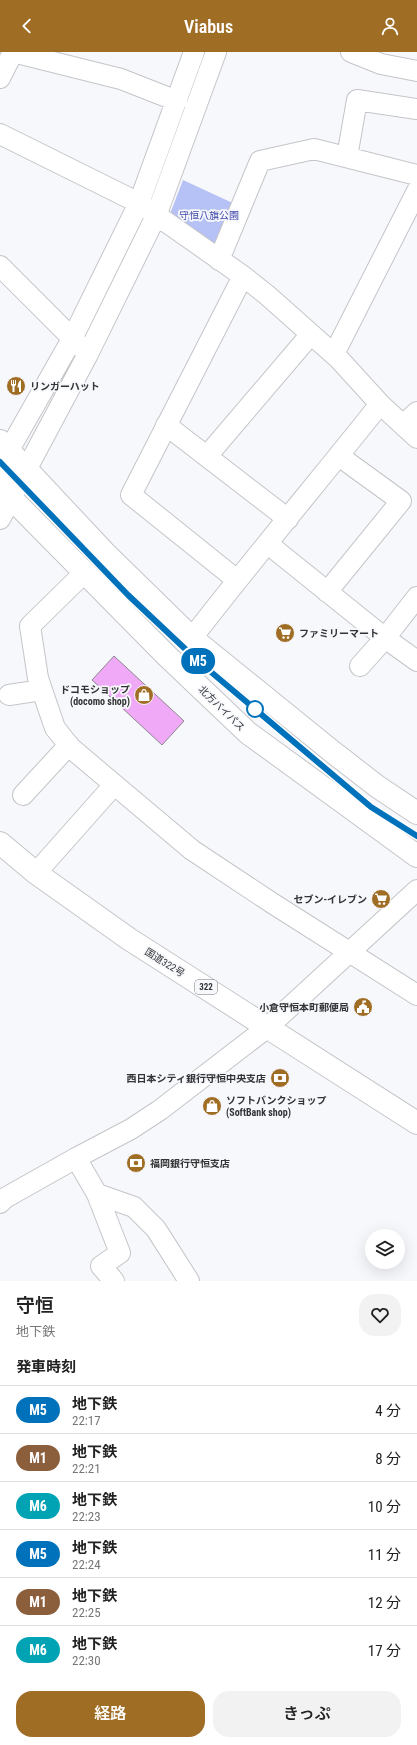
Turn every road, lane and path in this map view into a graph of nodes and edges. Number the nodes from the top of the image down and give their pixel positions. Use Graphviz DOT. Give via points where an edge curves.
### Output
graph roads {
  1 [pos="13,52"];
  2 [pos="194,52"];
  3 [pos="216,52"];
  4 [pos="351,52"];
  5 [pos="417,71"];
  6 [pos="0,78"];
  7 [pos="177,100"];
  8 [pos="417,109"];
  9 [pos="0,134"];
  10 [pos="347,157"];
  11 [pos="417,175"];
  12 [pos="417,191"];
  13 [pos="139,204"];
  14 [pos="156,216"];
  15 [pos="219,260"];
  16 [pos="0,266"];
  17 [pos="243,276"];
  18 [pos="311,334"];
  19 [pos="72,339"];
  20 [pos="88,354"];
  21 [pos="334,354"];
  22 [pos="380,404"];
  23 [pos="166,425"];
  24 [pos="412,425"];
  25 [pos="3,453"];
  26 [pos="206,456"];
  27 [pos="339,456"];
  28 [pos="26,469"];
  29 [pos="5,491"];
  30 [pos="0,519"];
  31 [pos="288,519"];
  32 [pos="268,544"];
  33 [pos="85,572"];
  34 [pos="236,580"];
  35 [pos="327,592"];
  36 [pos="417,597"];
  37 [pos="192,638"];
  38 [pos="385,638"];
  39 [pos="417,661"];
  40 [pos="360,666"];
  41 [pos="42,690"];
  42 [pos="9,696"];
  43 [pos="69,745"];
  44 [pos="114,785"];
  45 [pos="24,795"];
  46 [pos="417,813"];
  47 [pos="0,843"];
  48 [pos="417,856"];
  49 [pos="36,873"];
  50 [pos="417,890"];
  51 [pos="350,952"];
  52 [pos="417,995"];
  53 [pos="268,1028"];
  54 [pos="417,1123"];
  55 [pos="76,1158"];
  56 [pos="97,1194"];
  57 [pos="0,1203"];
  58 [pos="114,1281"];
  59 [pos="189,1281"];
  1 -- 6 [label="street"];
  1 -- 7 [label="street" via="121,79"];
  2 -- 7 [label="street"];
  3 -- 14 [label="street"];
  4 -- 5 [label="street" via="381,64"];
  7 -- 13 [label="street"];
  8 -- 10 [label="street" via="357,100"];
  9 -- 13 [label="street"];
  10 -- 11 [label="street"];
  10 -- 15 [label="street" via="314,149 260,161"];
  12 -- 21 [label="street"];
  13 -- 14 [label="street"];
  13 -- 19 [label="street"];
  14 -- 15 [label="street"];
  14 -- 20 [label="street"];
  15 -- 17 [label="street"];
  16 -- 19 [label="street"];
  17 -- 18 [label="street"];
  17 -- 23 [label="street"];
  18 -- 21 [label="street"];
  18 -- 26 [label="street"];
  19 -- 20 [label="street"];
  19 -- 25 [label="street"];
  20 -- 28 [label="street"];
  21 -- 22 [label="street"];
  22 -- 24 [label="street"];
  22 -- 27 [label="street"];
  23 -- 26 [label="street"];
  23 -- 34 [label="street" via="131,495"];
  25 -- 28 [label="highway"];
  26 -- 31 [label="street"];
  27 -- 31 [label="street"];
  27 -- 35 [label="street" via="401,501"];
  28 -- 29 [label="street"];
  28 -- 37 [label="highway" via="104,552"];
  29 -- 30 [label="street"];
  29 -- 33 [label="highway, 北方バイパス"];
  31 -- 32 [label="street"];
  32 -- 34 [label="street"];
  32 -- 35 [label="street"];
  33 -- 41 [label="street" via="30,626"];
  33 -- 48 [label="highway, 北方バイパス" via="248,733"];
  34 -- 37 [label="street"];
  35 -- 38 [label="street"];
  36 -- 38 [label="street"];
  37 -- 46 [label="highway" via="334,753"];
  38 -- 39 [label="street"];
  38 -- 40 [label="street"];
  41 -- 42 [label="street"];
  41 -- 43 [label="street" via="55,728"];
  43 -- 44 [label="street"];
  43 -- 45 [label="street"];
  44 -- 49 [label="street"];
  44 -- 51 [label="street" via="192,850"];
  47 -- 49 [label="highway, 国道322号 / 322"];
  49 -- 53 [label="highway, 国道322号 / 322" via="129,939"];
  50 -- 51 [label="street"];
  51 -- 52 [label="street"];
  51 -- 53 [label="street"];
  53 -- 54 [label="highway, 国道322号 / 322"];
  53 -- 55 [label="street" via="143,1122"];
  55 -- 56 [label="street"];
  55 -- 57 [label="street"];
  56 -- 58 [label="street" via="120,1252 101,1266"];
  56 -- 59 [label="street" via="134,1207 156,1229"];
}
